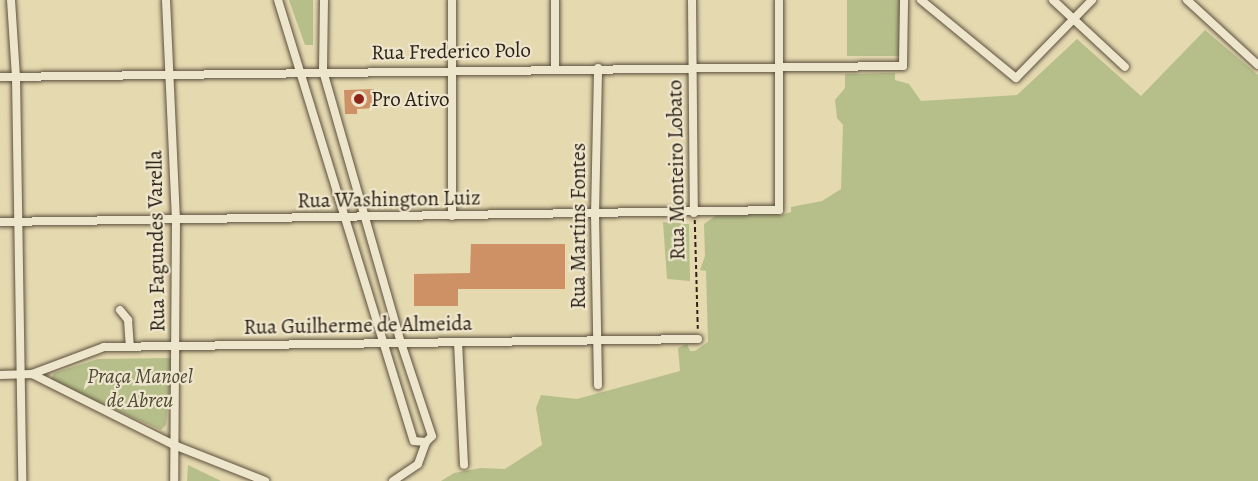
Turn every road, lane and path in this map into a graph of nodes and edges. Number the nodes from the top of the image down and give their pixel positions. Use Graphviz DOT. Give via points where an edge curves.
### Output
graph roads {
  1 [pos="11,0"];
  2 [pos="166,0"];
  3 [pos="278,0"];
  4 [pos="324,0"];
  5 [pos="452,0"];
  6 [pos="555,0"];
  7 [pos="692,0"];
  8 [pos="779,0"];
  9 [pos="904,0"];
  10 [pos="921,0"];
  11 [pos="1053,0"];
  12 [pos="1092,0"];
  13 [pos="1187,0"];
  14 [pos="1073,19"];
  15 [pos="1258,65"];
  16 [pos="780,67"];
  17 [pos="1125,67"];
  18 [pos="555,68"];
  19 [pos="598,68"];
  20 [pos="692,68"];
  21 [pos="451,70"];
  22 [pos="302,71"];
  23 [pos="323,71"];
  24 [pos="170,74"];
  25 [pos="0,77"];
  26 [pos="16,77"];
  27 [pos="694,213"];
  28 [pos="363,215"];
  29 [pos="595,215"];
  30 [pos="452,216"];
  31 [pos="342,218"];
  32 [pos="176,221"];
  33 [pos="0,222"];
  34 [pos="19,222"];
  35 [pos="120,310"];
  36 [pos="596,339"];
  37 [pos="698,339"];
  38 [pos="458,342"];
  39 [pos="401,343"];
  40 [pos="385,344"];
  41 [pos="177,345"];
  42 [pos="130,346"];
  43 [pos="23,374"];
  44 [pos="32,374"];
  45 [pos="0,375"];
  46 [pos="598,385"];
  47 [pos="429,439"];
  48 [pos="174,445"];
  49 [pos="464,465"];
  50 [pos="22,481"];
  51 [pos="174,481"];
  52 [pos="265,481"];
  53 [pos="393,481"];
  1 -- 26 [label="street"];
  2 -- 24 [label="street, Rua Fagundes Varella"];
  3 -- 22 [label="street"];
  4 -- 23 [label="street"];
  5 -- 21 [label="street"];
  6 -- 18 [label="street"];
  7 -- 20 [label="street, Rua Monteiro Lobato"];
  8 -- 16 [label="street"];
  9 -- 16 [label="street, Rua Frederico Polo" via="903,66"];
  10 -- 14 [label="street" via="1016,78"];
  11 -- 14 [label="street"];
  12 -- 14 [label="street"];
  13 -- 15 [label="street"];
  14 -- 17 [label="street"];
  16 -- 20 [label="street, Rua Frederico Polo"];
  16 -- 27 [label="street, Rua Washington Luiz" via="779,210"];
  18 -- 19 [label="street, Rua Frederico Polo"];
  18 -- 21 [label="street, Rua Frederico Polo"];
  19 -- 20 [label="street, Rua Frederico Polo"];
  19 -- 29 [label="street, Rua Martins Fontes"];
  20 -- 27 [label="street, Rua Monteiro Lobato"];
  21 -- 23 [label="street, Rua Frederico Polo"];
  21 -- 30 [label="street"];
  22 -- 23 [label="street, Rua Frederico Polo"];
  22 -- 24 [label="street, Rua Frederico Polo"];
  22 -- 31 [label="street"];
  23 -- 28 [label="street"];
  24 -- 26 [label="street, Rua Frederico Polo"];
  24 -- 32 [label="street, Rua Fagundes Varella"];
  25 -- 26 [label="street, Rua Frederico Polo"];
  26 -- 34 [label="street"];
  27 -- 29 [label="street, Rua Washington Luiz"];
  27 -- 37 [label="path, Rua Monteiro Lobato"];
  28 -- 30 [label="street, Rua Washington Luiz"];
  28 -- 31 [label="street, Rua Washington Luiz"];
  28 -- 39 [label="street"];
  29 -- 30 [label="street, Rua Washington Luiz"];
  29 -- 36 [label="street, Rua Martins Fontes"];
  31 -- 32 [label="street, Rua Washington Luiz"];
  31 -- 40 [label="street"];
  32 -- 34 [label="street, Rua Washington Luiz"];
  32 -- 41 [label="street, Rua Fagundes Varella"];
  33 -- 34 [label="street, Rua Washington Luiz"];
  34 -- 43 [label="street"];
  35 -- 42 [label="street" via="128,320"];
  36 -- 37 [label="street, Rua Guilherme de Almeida"];
  36 -- 38 [label="street, Rua Guilherme de Almeida"];
  36 -- 46 [label="street, Rua Martins Fontes"];
  38 -- 39 [label="street, Rua Guilherme de Almeida"];
  38 -- 49 [label="street"];
  39 -- 40 [label="street, Rua Guilherme de Almeida"];
  39 -- 47 [label="street"];
  40 -- 41 [label="street, Rua Guilherme de Almeida"];
  40 -- 47 [label="street" via="414,441"];
  41 -- 42 [label="street, Rua Guilherme de Almeida"];
  41 -- 48 [label="street, Rua Fagundes Varella"];
  42 -- 44 [label="street, Rua Guilherme de Almeida" via="104,347"];
  43 -- 44 [label="street, Rua Guilherme de Almeida"];
  43 -- 45 [label="street, Rua Guilherme de Almeida"];
  43 -- 50 [label="street"];
  44 -- 48 [label="street"];
  47 -- 53 [label="street" via="418,464"];
  48 -- 51 [label="street, Rua Fagundes Varella"];
  48 -- 52 [label="street"];
}
